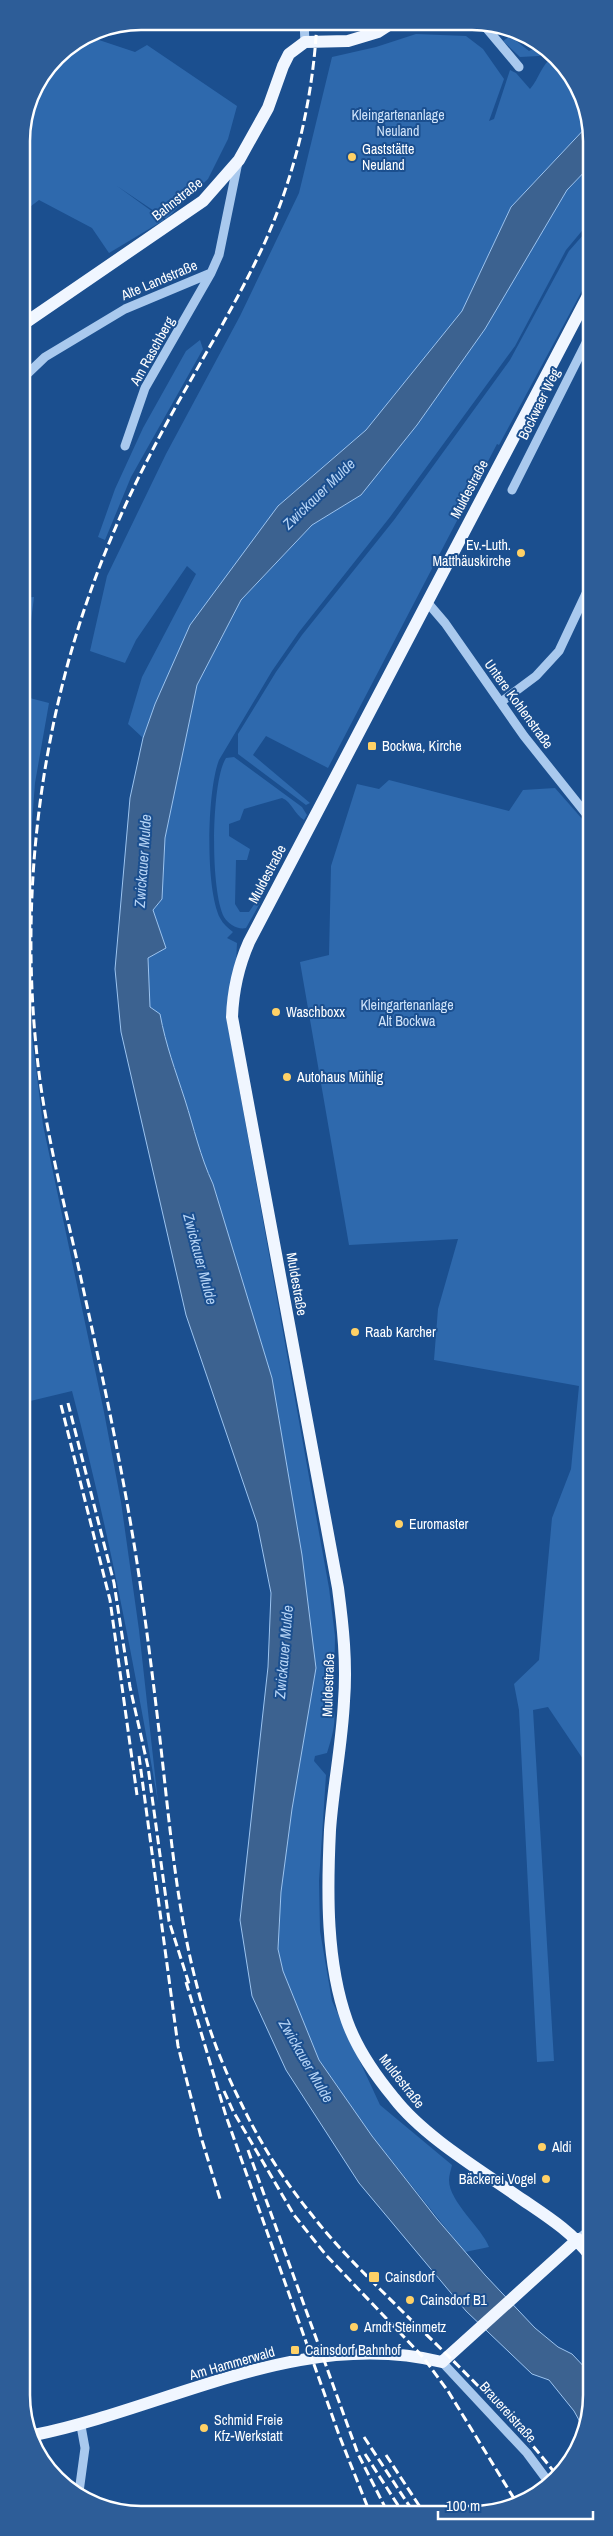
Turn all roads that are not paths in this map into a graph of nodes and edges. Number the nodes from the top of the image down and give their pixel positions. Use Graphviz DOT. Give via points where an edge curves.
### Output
graph roads {
  1 [pos="304,30"];
  2 [pos="381,30"];
  3 [pos="489,31"];
  4 [pos="305,42"];
  5 [pos="519,67"];
  6 [pos="239,160"];
  7 [pos="211,273"];
  8 [pos="583,305"];
  9 [pos="30,320"];
  10 [pos="583,349"];
  11 [pos="30,371"];
  12 [pos="125,446"];
  13 [pos="512,490"];
  14 [pos="583,600"];
  15 [pos="427,602"];
  16 [pos="501,702"];
  17 [pos="583,810"];
  18 [pos="583,2235"];
  19 [pos="578,2239"];
  20 [pos="583,2245"];
  21 [pos="442,2362"];
  22 [pos="80,2426"];
  23 [pos="37,2434"];
  24 [pos="546,2478"];
  25 [pos="80,2487"];
  1 -- 4 [label="street"];
  2 -- 4 [label="main road" via="348,41"];
  3 -- 5 [label="street"];
  4 -- 6 [label="main road, Bahnstraße" via="289,54 268,108"];
  6 -- 7 [label="street, Alte Landstraße" via="219,255"];
  6 -- 9 [label="main road, Bahnstraße" via="203,202"];
  7 -- 11 [label="street, Alte Landstraße" via="125,308 45,357"];
  7 -- 12 [label="street, Am Raschberg" via="145,388"];
  8 -- 15 [label="main road, Muldestraße"];
  10 -- 13 [label="street, Bockwaer Weg"];
  14 -- 16 [label="street" via="559,651 541,671"];
  15 -- 16 [label="street, Untere Kohlenstraße"];
  15 -- 19 [label="main road, Muldestraße" via="248,942 233,992 232,1017 344,1635 344,1703 330,1830 331,1932 340,1998 347,2021 368,2062 394,2099 418,2124"];
  16 -- 17 [label="street, Untere Kohlenstraße"];
  18 -- 19 [label="street"];
  19 -- 20 [label="main road, Muldestraße"];
  19 -- 21 [label="main road"];
  21 -- 22 [label="main road, Am Hammerwald" via="397,2354 323,2356 263,2367"];
  21 -- 24 [label="street, Brauereistraße"];
  22 -- 23 [label="main road, Am Hammerwald"];
  22 -- 25 [label="street" via="85,2448"];
}
